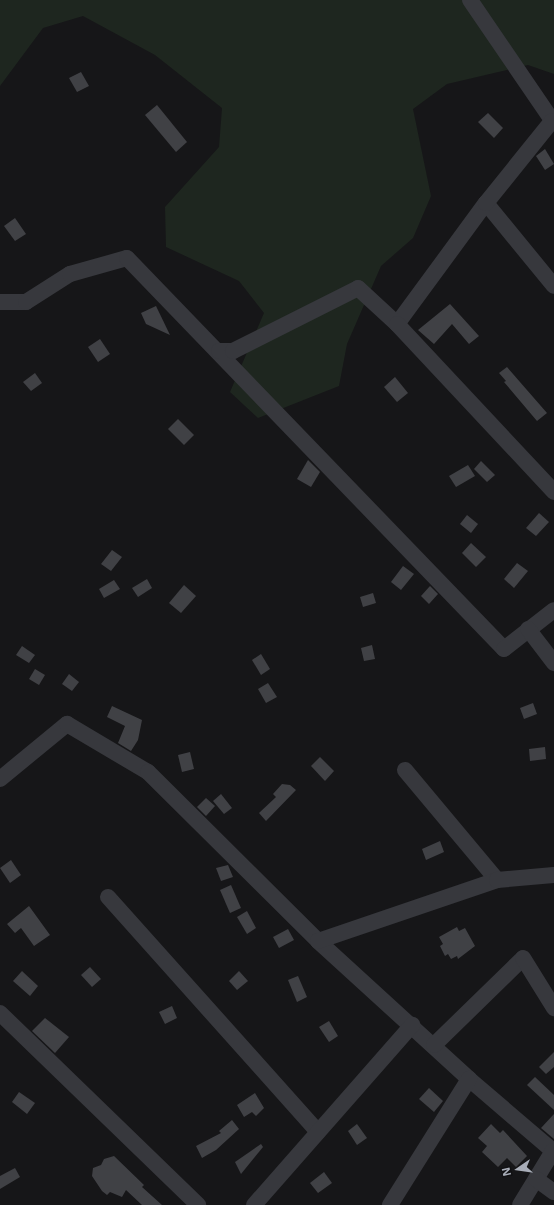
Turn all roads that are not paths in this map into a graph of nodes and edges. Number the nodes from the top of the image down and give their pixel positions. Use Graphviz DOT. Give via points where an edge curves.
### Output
graph roads {
  1 [pos="470,0"];
  2 [pos="553,122"];
  3 [pos="486,203"];
  4 [pos="554,286"];
  5 [pos="0,302"];
  6 [pos="397,324"];
  7 [pos="219,351"];
  8 [pos="554,492"];
  9 [pos="554,610"];
  10 [pos="528,629"];
  11 [pos="554,663"];
  12 [pos="405,770"];
  13 [pos="0,779"];
  14 [pos="554,875"];
  15 [pos="497,880"];
  16 [pos="108,897"];
  17 [pos="318,941"];
  18 [pos="554,1008"];
  19 [pos="0,1013"];
  20 [pos="412,1025"];
  21 [pos="434,1045"];
  22 [pos="469,1079"];
  23 [pos="318,1132"];
  24 [pos="536,1178"];
  25 [pos="554,1192"];
  26 [pos="198,1205"];
  27 [pos="254,1205"];
  28 [pos="390,1205"];
  29 [pos="520,1205"];
  1 -- 2 [label="street"];
  2 -- 3 [label="street"];
  3 -- 4 [label="street"];
  3 -- 6 [label="street"];
  5 -- 7 [label="street" via="26,302 70,274 127,258"];
  6 -- 7 [label="street" via="358,288 233,350"];
  6 -- 8 [label="street"];
  7 -- 10 [label="street" via="504,648"];
  9 -- 10 [label="street"];
  10 -- 11 [label="street"];
  12 -- 15 [label="street"];
  13 -- 17 [label="street" via="67,724 148,772"];
  14 -- 15 [label="street"];
  15 -- 17 [label="street"];
  16 -- 23 [label="street"];
  17 -- 20 [label="street"];
  18 -- 21 [label="street" via="522,958"];
  19 -- 26 [label="street"];
  20 -- 21 [label="street"];
  20 -- 23 [label="street"];
  21 -- 22 [label="street"];
  22 -- 24 [label="street" via="553,1151"];
  22 -- 28 [label="street"];
  23 -- 27 [label="street"];
  24 -- 25 [label="street"];
  24 -- 29 [label="street"];
}
